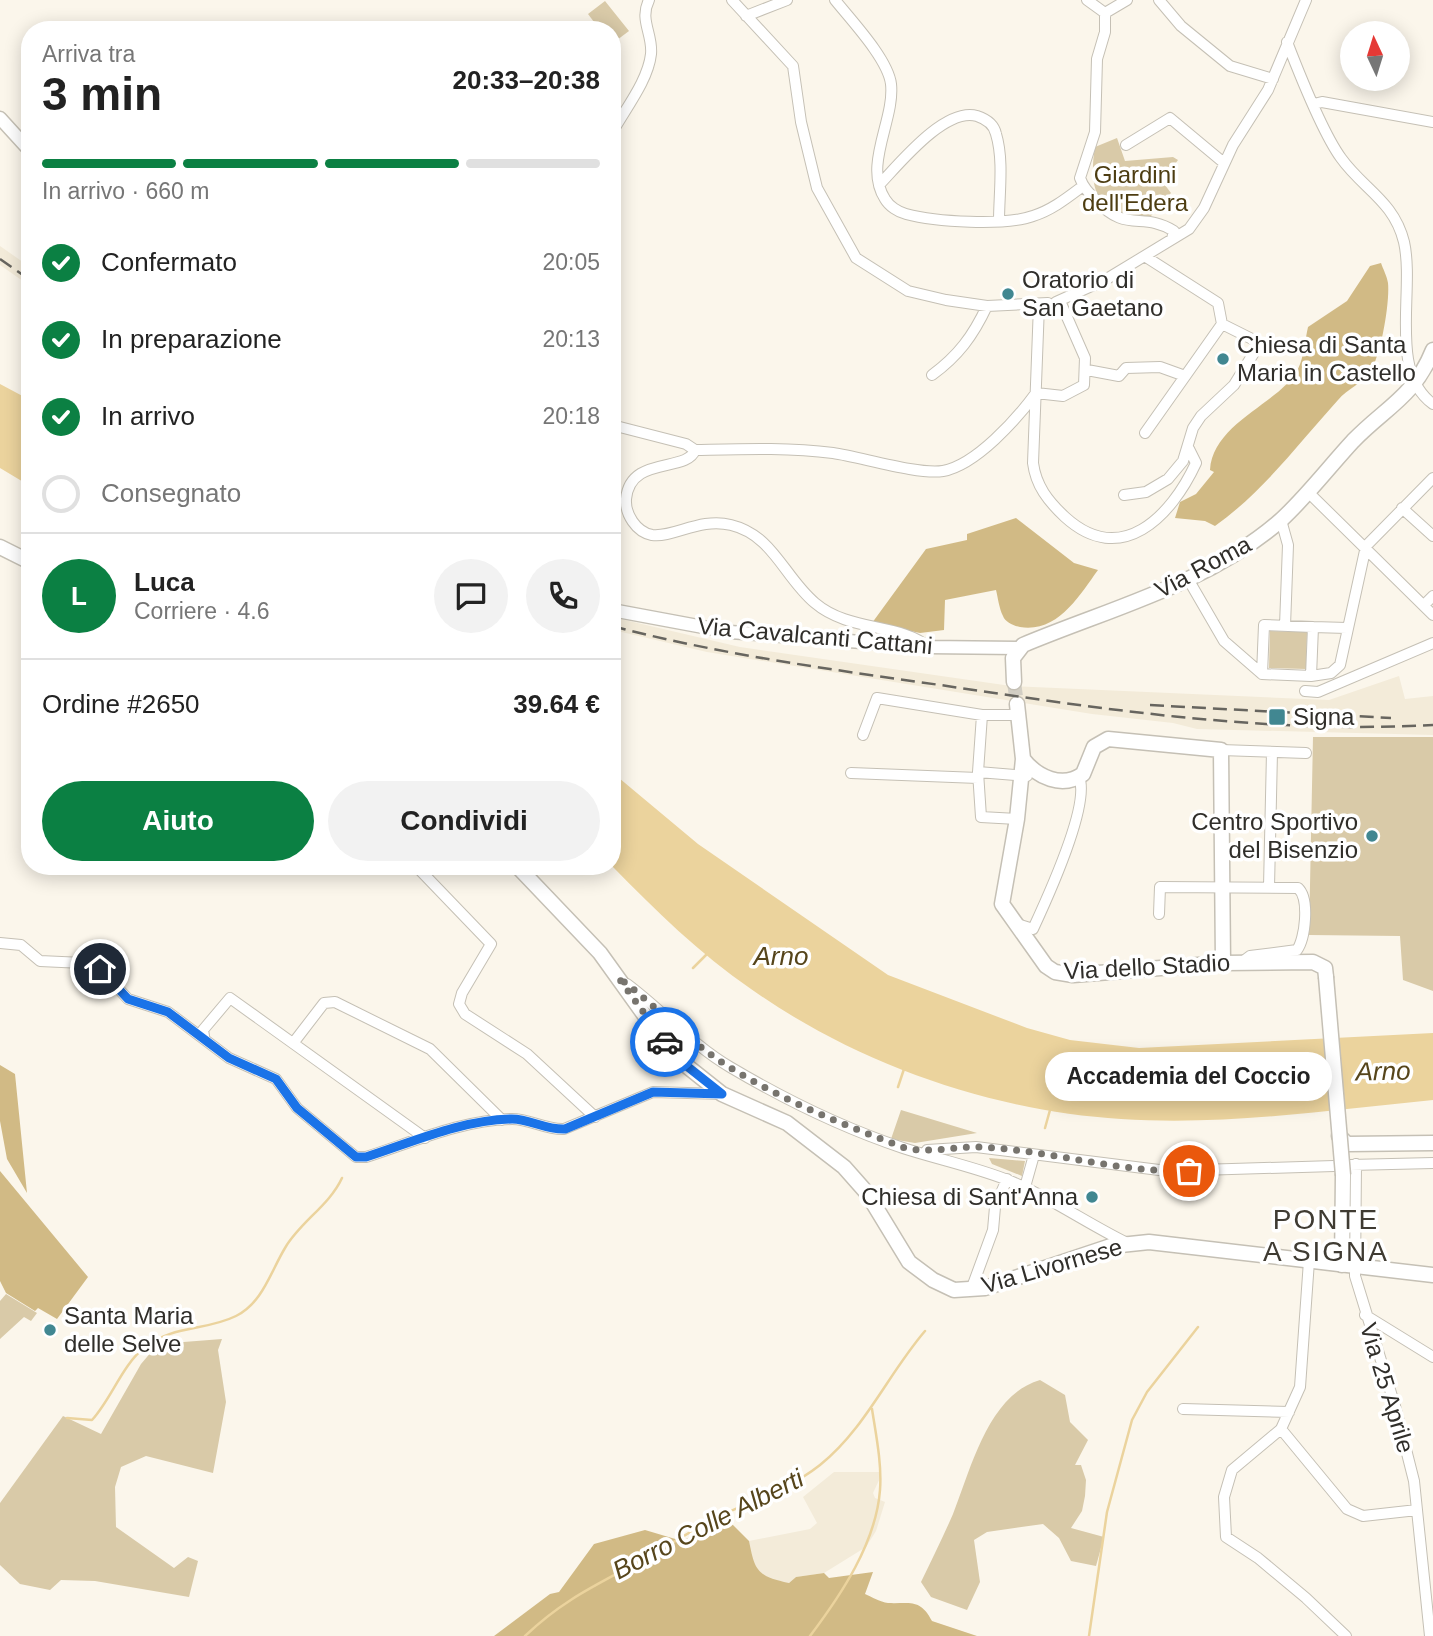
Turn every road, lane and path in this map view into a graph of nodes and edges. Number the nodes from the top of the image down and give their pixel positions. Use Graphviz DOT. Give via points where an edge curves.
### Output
graph roads {
  1 [pos="649,0"];
  2 [pos="732,0"];
  3 [pos="787,0"];
  4 [pos="835,0"];
  5 [pos="1087,0"];
  6 [pos="1127,0"];
  7 [pos="1159,0"];
  8 [pos="1306,0"];
  9 [pos="1105,13"];
  10 [pos="746,16"];
  11 [pos="1287,42"];
  12 [pos="1273,79"];
  13 [pos="1314,104"];
  14 [pos="621,117"];
  15 [pos="0,118"];
  16 [pos="1433,122"];
  17 [pos="21,141"];
  18 [pos="1126,145"];
  19 [pos="1224,163"];
  20 [pos="879,185"];
  21 [pos="1083,186"];
  22 [pos="999,221"];
  23 [pos="1172,239"];
  24 [pos="1146,257"];
  25 [pos="1051,303"];
  26 [pos="988,306"];
  27 [pos="1222,324"];
  28 [pos="1433,350"];
  29 [pos="1087,370"];
  30 [pos="932,375"];
  31 [pos="1185,376"];
  32 [pos="1415,386"];
  33 [pos="1036,393"];
  34 [pos="1433,404"];
  35 [pos="621,427"];
  36 [pos="1145,433"];
  37 [pos="1189,449"];
  38 [pos="695,450"];
  39 [pos="1433,478"];
  40 [pos="1308,492"];
  41 [pos="1124,495"];
  42 [pos="1402,509"];
  43 [pos="1280,520"];
  44 [pos="1433,536"];
  45 [pos="1366,546"];
  46 [pos="0,547"];
  47 [pos="21,558"];
  48 [pos="1188,579"];
  49 [pos="1433,596"];
  50 [pos="1424,606"];
  51 [pos="621,612"];
  52 [pos="1433,615"];
  53 [pos="1284,626"];
  54 [pos="1313,627"];
  55 [pos="1348,628"];
  56 [pos="1433,643"];
  57 [pos="928,647"];
  58 [pos="1019,648"];
  59 [pos="1262,674"];
  60 [pos="1311,676"];
  61 [pos="1014,682"];
  62 [pos="1306,691"];
  63 [pos="1017,710"];
  64 [pos="982,715"];
  65 [pos="863,735"];
  66 [pos="1221,750"];
  67 [pos="1272,752"];
  68 [pos="1306,753"];
  69 [pos="1023,759"];
  70 [pos="851,773"];
  71 [pos="978,775"];
  72 [pos="1021,776"];
  73 [pos="1042,777"];
  74 [pos="1079,777"];
  75 [pos="1017,819"];
  76 [pos="425,875"];
  77 [pos="526,875"];
  78 [pos="1222,887"];
  79 [pos="1269,887"];
  80 [pos="1159,914"];
  81 [pos="1016,923"];
  82 [pos="0,943"];
  83 [pos="1242,962"];
  84 [pos="1223,963"];
  85 [pos="618,977"];
  86 [pos="204,1036"];
  87 [pos="294,1042"];
  88 [pos="722,1094"];
  89 [pos="595,1117"];
  90 [pos="502,1120"];
  91 [pos="1339,1136"];
  92 [pos="425,1138"];
  93 [pos="1433,1143"];
  94 [pos="915,1151"];
  95 [pos="1034,1155"];
  96 [pos="1433,1164"];
  97 [pos="1346,1168"];
  98 [pos="1007,1179"];
  99 [pos="1025,1187"];
  100 [pos="1344,1217"];
  101 [pos="1127,1243"];
  102 [pos="1309,1261"];
  103 [pos="1326,1263"];
  104 [pos="1348,1265"];
  105 [pos="1433,1275"];
  106 [pos="971,1290"];
  107 [pos="1365,1315"];
  108 [pos="1433,1357"];
  109 [pos="1183,1409"];
  110 [pos="1289,1412"];
  111 [pos="1281,1429"];
  112 [pos="1418,1510"];
  113 [pos="1342,1633"];
  114 [pos="1430,1636"];
  1 -- 14 [label="street" via="644,18 652,51 648,69"];
  2 -- 10 [label="street"];
  3 -- 10 [label="street"];
  4 -- 20 [label="street" via="889,78"];
  5 -- 9 [label="street"];
  6 -- 9 [label="street"];
  7 -- 12 [label="street" via="1181,26 1230,66"];
  8 -- 11 [label="street"];
  9 -- 21 [label="street" via="1097,59 1095,132 1082,167"];
  10 -- 26 [label="street" via="796,72 801,122 817,188 856,258 908,291"];
  11 -- 12 [label="street"];
  11 -- 13 [label="street"];
  12 -- 19 [label="street"];
  13 -- 16 [label="street"];
  13 -- 32 [label="street" via="1339,156 1379,195 1403,240 1409,291 1409,369"];
  15 -- 17 [label="street"];
  18 -- 19 [label="street" via="1170,118"];
  19 -- 23 [label="street" via="1189,229"];
  20 -- 22 [label="street" via="885,200 904,214"];
  20 -- 22 [label="street" via="951,118 969,114 986,118 996,130 998,145"];
  21 -- 22 [label="street" via="1057,206 1030,218"];
  21 -- 23 [label="street" via="1116,219 1160,222 1174,231"];
  23 -- 24 [label="street"];
  24 -- 25 [label="street"];
  24 -- 27 [label="street" via="1218,303"];
  25 -- 26 [label="street"];
  25 -- 29 [label="street" via="1082,346"];
  25 -- 33 [label="street"];
  26 -- 30 [label="street" via="955,359"];
  27 -- 31 [label="street"];
  27 -- 37 [label="street" via="1260,343 1234,385 1201,416"];
  28 -- 32 [label="main road, Via Roma"];
  29 -- 31 [label="street" via="1119,376 1126,369 1152,366"];
  29 -- 33 [label="street" via="1082,389 1063,396"];
  31 -- 36 [label="street"];
  32 -- 34 [label="street"];
  32 -- 40 [label="main road, Via Roma" via="1353,442"];
  33 -- 37 [label="street" via="1035,480 1062,514 1088,535 1114,538 1164,515 1196,463"];
  33 -- 38 [label="street" via="1019,416 979,452 942,471 832,453"];
  35 -- 38 [label="street"];
  37 -- 41 [label="street" via="1168,479 1146,492"];
  38 -- 57 [label="street" via="693,456 642,472 634,480 626,501 628,513 642,531 653,535 706,523 734,526 766,542 815,603 840,620 914,638"];
  39 -- 42 [label="street"];
  40 -- 43 [label="main road, Via Roma"];
  40 -- 45 [label="street"];
  42 -- 44 [label="street"];
  42 -- 45 [label="street"];
  43 -- 48 [label="main road, Via Roma" via="1236,554"];
  43 -- 53 [label="street" via="1289,545"];
  45 -- 50 [label="street"];
  45 -- 55 [label="street"];
  46 -- 47 [label="main road"];
  48 -- 58 [label="main road, Via Roma"];
  48 -- 59 [label="street" via="1224,641"];
  49 -- 50 [label="street"];
  50 -- 52 [label="street"];
  51 -- 57 [label="street, Via Cavalcanti Cattani" via="730,632"];
  53 -- 54 [label="street"];
  53 -- 59 [label="street" via="1264,625"];
  54 -- 55 [label="street"];
  54 -- 60 [label="street"];
  55 -- 60 [label="street" via="1336,670"];
  56 -- 62 [label="street" via="1318,692"];
  57 -- 58 [label="street, Via Cavalcanti Cattani"];
  58 -- 61 [label="main road" via="1012,661"];
  59 -- 60 [label="street"];
  63 -- 64 [label="street"];
  63 -- 69 [label="main road"];
  64 -- 65 [label="street" via="877,698"];
  64 -- 71 [label="street"];
  66 -- 67 [label="street"];
  66 -- 74 [label="main road" via="1115,739 1101,742"];
  66 -- 78 [label="main road"];
  67 -- 68 [label="street"];
  67 -- 79 [label="street"];
  69 -- 72 [label="main road"];
  69 -- 73 [label="main road"];
  70 -- 71 [label="street"];
  71 -- 72 [label="street"];
  71 -- 75 [label="street" via="981,817"];
  72 -- 73 [label="street"];
  72 -- 75 [label="main road"];
  73 -- 74 [label="main road" via="1067,781"];
  74 -- 81 [label="street" via="1082,785 1074,823 1057,880 1033,929"];
  75 -- 81 [label="main road, Via dello Stadio" via="1002,904"];
  76 -- 89 [label="street" via="492,944 462,993 458,1004 465,1014 517,1047"];
  77 -- 85 [label="main road, Via Livornese"];
  78 -- 79 [label="street"];
  78 -- 80 [label="street" via="1160,887"];
  78 -- 84 [label="main road"];
  79 -- 83 [label="street, Via dello Stadio" via="1303,892 1303,942 1297,950 1250,956"];
  81 -- 84 [label="main road, Via dello Stadio" via="1046,966 1061,974"];
  82 -- 86 [label="street" via="21,945 45,962 89,964 114,981 128,999 168,1012 190,1031"];
  83 -- 84 [label="main road, Via dello Stadio"];
  83 -- 91 [label="main road, Via dello Stadio, bridge" via="1313,962 1325,968"];
  85 -- 88 [label="main road, Via Livornese" via="661,1038"];
  85 -- 94 [label="street" via="727,1065 802,1106"];
  86 -- 87 [label="street" via="203,1030 230,998"];
  86 -- 92 [label="street" via="229,1058 276,1079 297,1108 356,1157"];
  87 -- 90 [label="street" via="324,1003 335,1002 430,1049"];
  87 -- 92 [label="street"];
  88 -- 89 [label="street" via="653,1092"];
  88 -- 106 [label="main road, Via Livornese" via="775,1115 811,1140 867,1193 917,1270 942,1285"];
  89 -- 90 [label="street" via="554,1130 526,1121"];
  90 -- 92 [label="street"];
  91 -- 93 [label="main road" via="1347,1144"];
  91 -- 97 [label="main road, bridge"];
  94 -- 95 [label="street" via="976,1147"];
  94 -- 98 [label="street"];
  95 -- 97 [label="street" via="1167,1171"];
  95 -- 99 [label="street"];
  96 -- 97 [label="street"];
  97 -- 100 [label="main road"];
  97 -- 104 [label="street, Via 25 Aprile"];
  98 -- 99 [label="street"];
  98 -- 106 [label="street"];
  99 -- 101 [label="street"];
  100 -- 103 [label="main road"];
  100 -- 104 [label="main road"];
  101 -- 102 [label="main road, Via Livornese" via="1156,1242"];
  101 -- 106 [label="main road, Via Livornese"];
  102 -- 103 [label="main road, Via Livornese"];
  102 -- 110 [label="street" via="1300,1387"];
  103 -- 104 [label="main road, Via Livornese"];
  104 -- 105 [label="main road, Via Livornese"];
  104 -- 107 [label="street, Via 25 Aprile"];
  107 -- 108 [label="street"];
  107 -- 112 [label="street, Via 25 Aprile" via="1407,1447"];
  109 -- 110 [label="street"];
  110 -- 111 [label="street"];
  111 -- 112 [label="street" via="1346,1509 1363,1516"];
  111 -- 113 [label="street" via="1232,1470 1224,1497 1226,1537 1258,1558"];
  112 -- 114 [label="street, Via 25 Aprile"];
}
